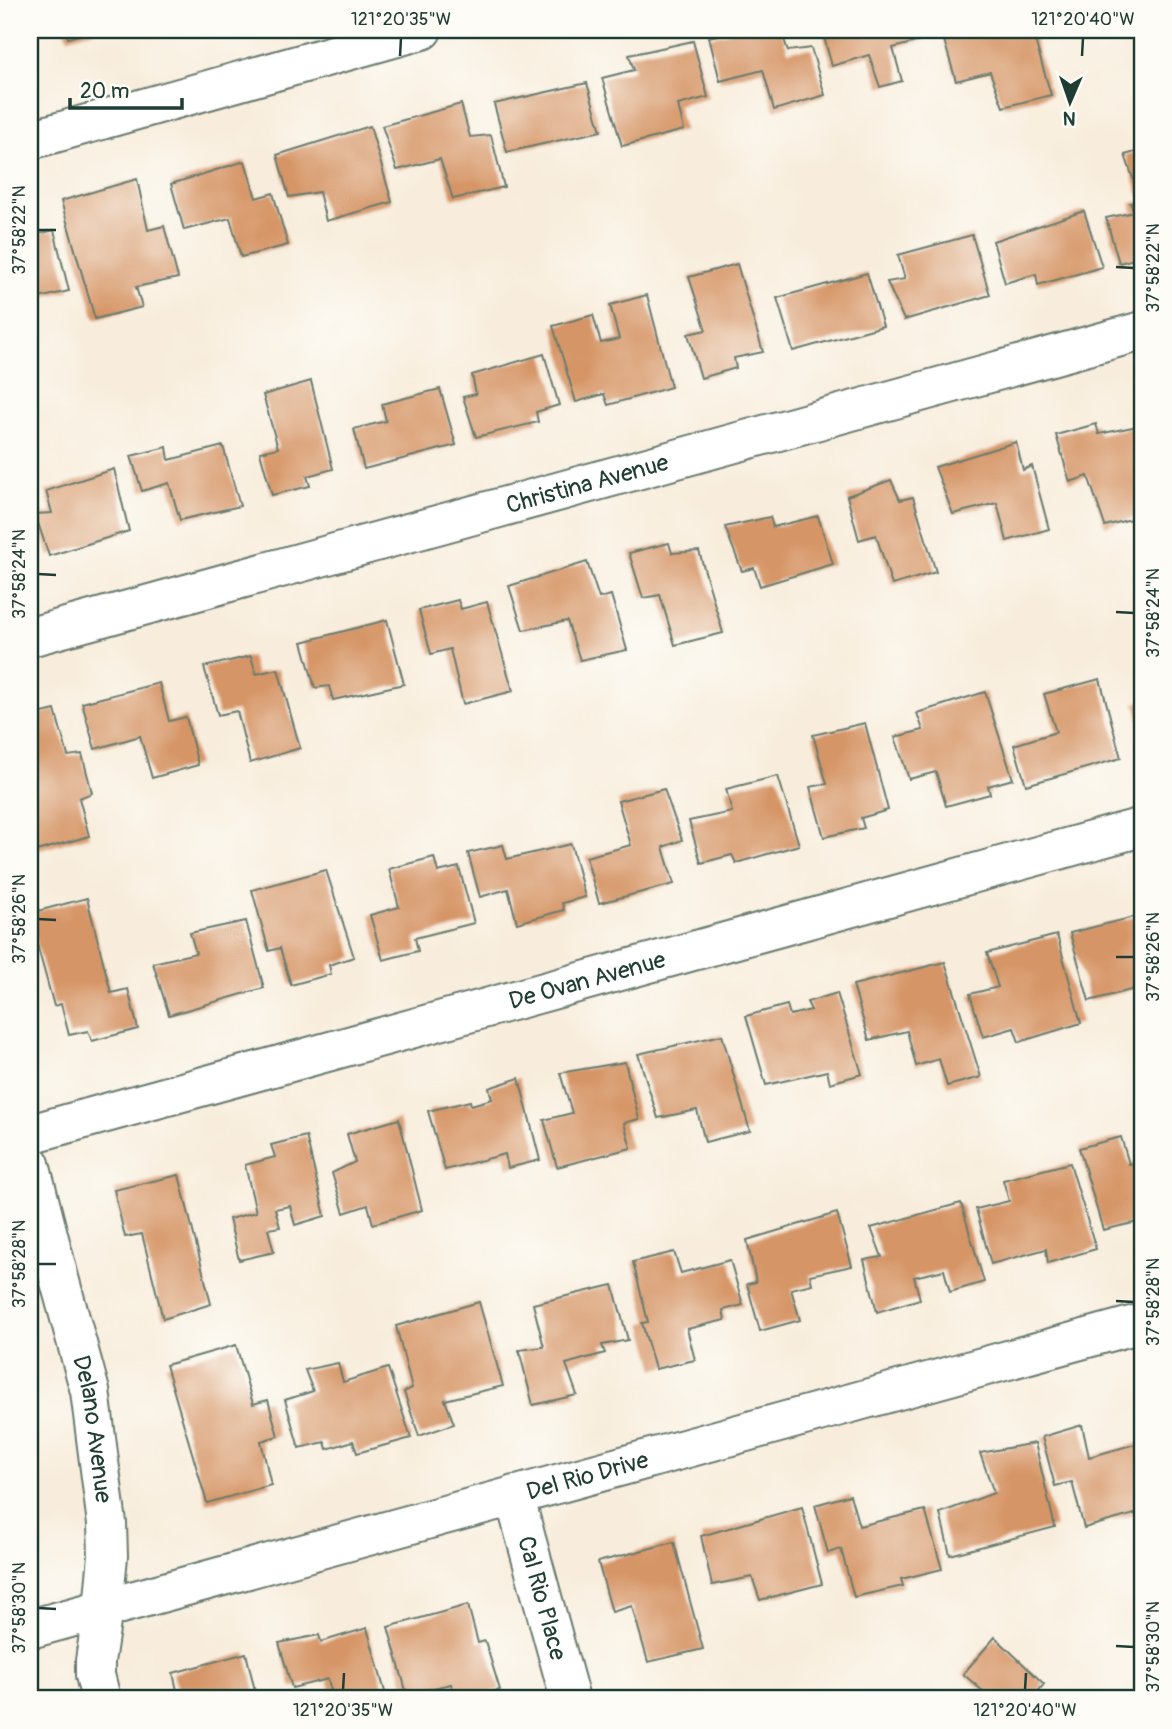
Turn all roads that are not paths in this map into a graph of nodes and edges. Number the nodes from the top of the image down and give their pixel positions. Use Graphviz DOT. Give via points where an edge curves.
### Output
graph roads {
  1 [pos="422,30"];
  2 [pos="30,140"];
  3 [pos="1142,331"];
  4 [pos="30,637"];
  5 [pos="1142,827"];
  6 [pos="30,1134"];
  7 [pos="30,1164"];
  8 [pos="1142,1323"];
  9 [pos="514,1495"];
  10 [pos="103,1609"];
  11 [pos="30,1629"];
  12 [pos="101,1699"];
  13 [pos="570,1699"];
  1 -- 2 [label="street"];
  3 -- 4 [label="street, Christina Avenue"];
  5 -- 6 [label="street, De Ovan Avenue"];
  7 -- 10 [label="street, Delano Avenue" via="90,1391 107,1524"];
  8 -- 9 [label="street, Del Rio Drive"];
  9 -- 10 [label="street, Del Rio Drive"];
  9 -- 13 [label="street, Cal Rio Place"];
  10 -- 11 [label="street, Del Rio Drive"];
  10 -- 12 [label="street, Delano Avenue" via="95,1661"];
}
